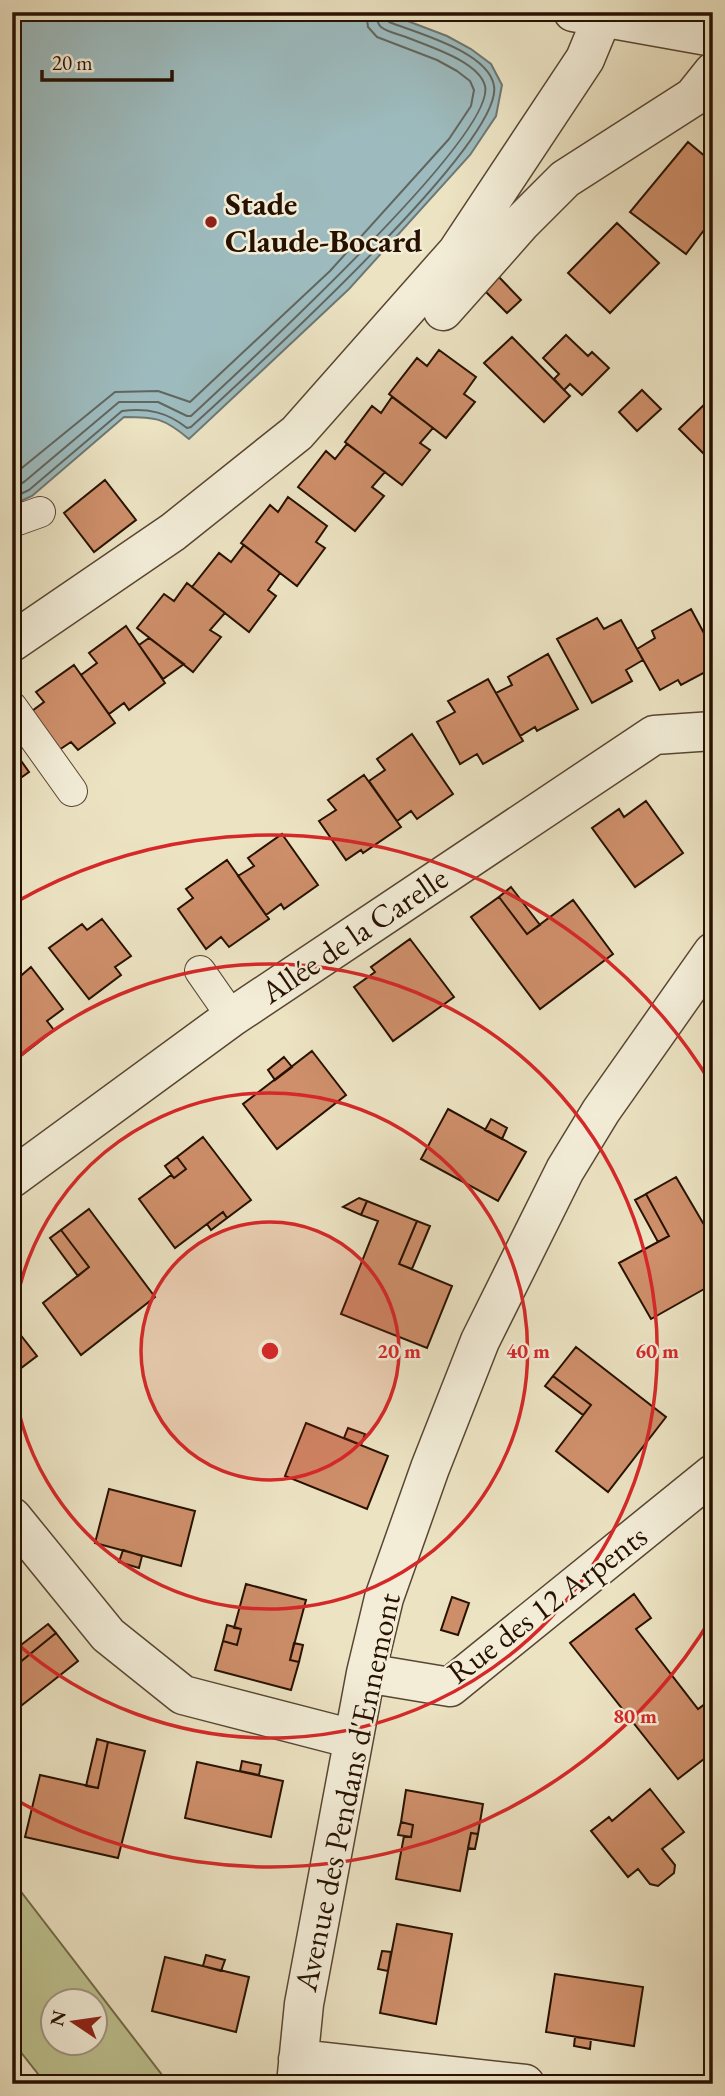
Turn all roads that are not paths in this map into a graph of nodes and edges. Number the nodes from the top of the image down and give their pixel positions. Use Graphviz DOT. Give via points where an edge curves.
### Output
graph roads {
  1 [pos="588,15"];
  2 [pos="713,37"];
  3 [pos="713,72"];
  4 [pos="443,311"];
  5 [pos="40,512"];
  6 [pos="12,522"];
  7 [pos="12,642"];
  8 [pos="12,707"];
  9 [pos="713,731"];
  10 [pos="72,791"];
  11 [pos="713,952"];
  12 [pos="200,971"];
  13 [pos="232,1017"];
  14 [pos="12,1178"];
  15 [pos="713,1474"];
  16 [pos="12,1517"];
  17 [pos="366,1673"];
  18 [pos="353,1740"];
  19 [pos="297,2071"];
  20 [pos="525,2084"];
  1 -- 2 [label="street"];
  1 -- 7 [label="street" via="585,59 457,252 297,433 173,532"];
  3 -- 4 [label="street" via="693,97 565,179"];
  5 -- 6 [label="street"];
  8 -- 10 [label="street"];
  9 -- 13 [label="street, Allée de la Carelle" via="654,735"];
  11 -- 17 [label="street, Avenue des Pendans d'Ennemont" via="601,1111 515,1267 430,1468 384,1598"];
  12 -- 13 [label="street"];
  13 -- 14 [label="street, Allée de la Carelle"];
  15 -- 17 [label="street, Rue des 12 Arpents" via="450,1687"];
  16 -- 18 [label="street" via="108,1635 183,1695"];
  17 -- 18 [label="street, Avenue des Pendans d'Ennemont"];
  18 -- 19 [label="street, Avenue des Pendans d'Ennemont" via="304,2004"];
  19 -- 20 [label="street"];
}
